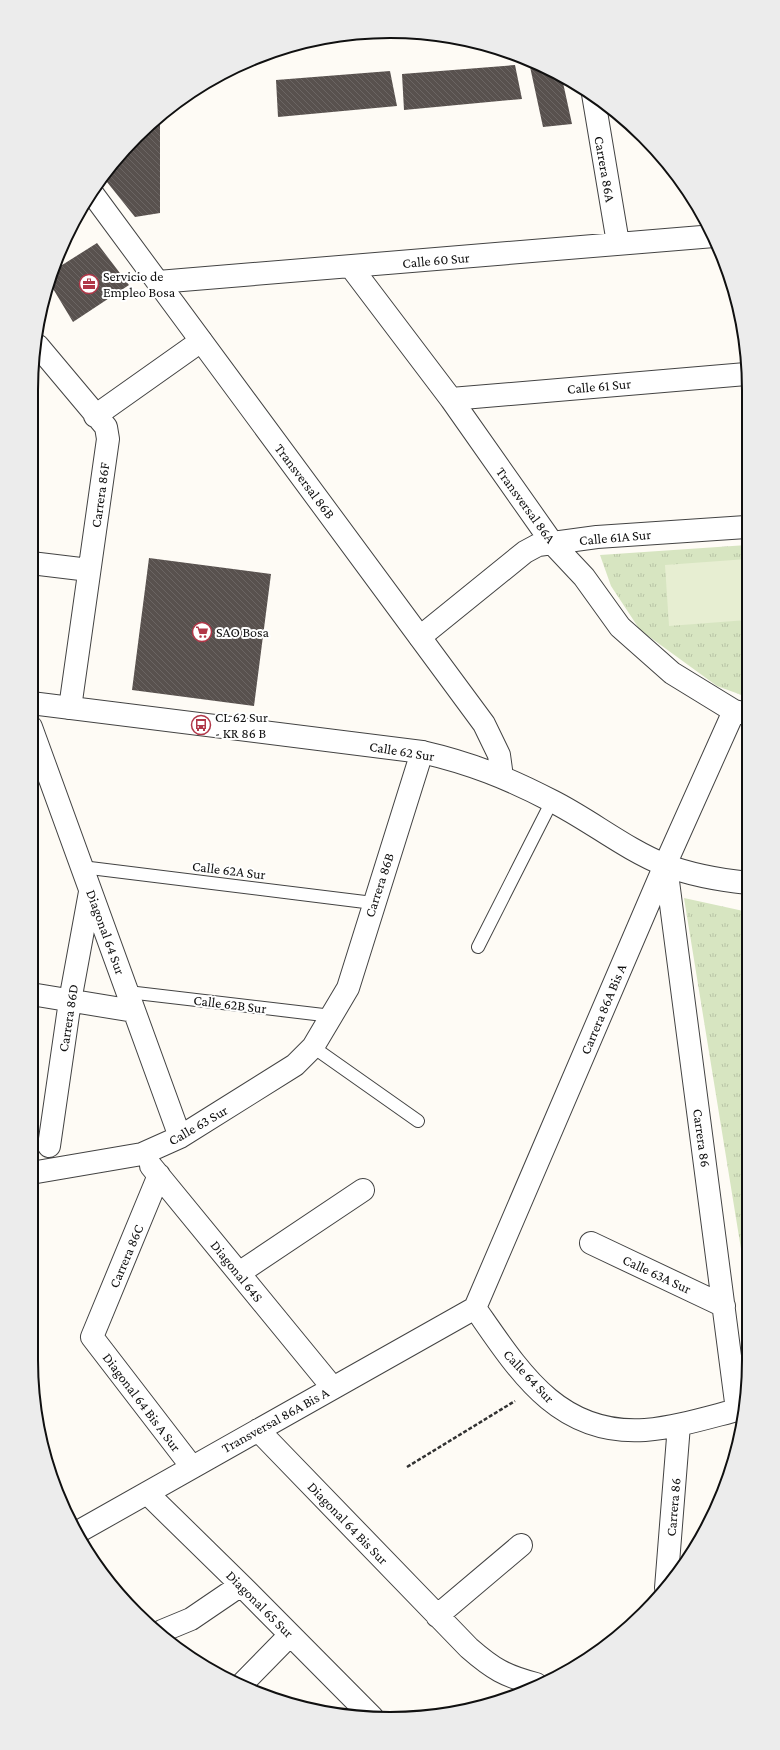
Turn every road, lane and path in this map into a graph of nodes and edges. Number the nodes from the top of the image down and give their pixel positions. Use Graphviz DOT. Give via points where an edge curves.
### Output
graph roads {
  1 [pos="595,104"];
  2 [pos="95,197"];
  3 [pos="707,237"];
  4 [pos="618,243"];
  5 [pos="351,267"];
  6 [pos="158,282"];
  7 [pos="201,341"];
  8 [pos="41,349"];
  9 [pos="741,374"];
  10 [pos="451,399"];
  11 [pos="95,416"];
  12 [pos="742,527"];
  13 [pos="553,544"];
  14 [pos="38,562"];
  15 [pos="89,570"];
  16 [pos="420,637"];
  17 [pos="38,704"];
  18 [pos="70,708"];
  19 [pos="740,712"];
  20 [pos="38,746"];
  21 [pos="422,752"];
  22 [pos="502,777"];
  23 [pos="552,801"];
  24 [pos="665,865"];
  25 [pos="82,867"];
  26 [pos="742,882"];
  27 [pos="90,891"];
  28 [pos="373,903"];
  29 [pos="478,947"];
  30 [pos="38,995"];
  31 [pos="70,1001"];
  32 [pos="131,1002"];
  33 [pos="332,1016"];
  34 [pos="313,1047"];
  35 [pos="418,1121"];
  36 [pos="180,1137"];
  37 [pos="49,1146"];
  38 [pos="142,1154"];
  39 [pos="38,1172"];
  40 [pos="159,1175"];
  41 [pos="362,1190"];
  42 [pos="591,1243"];
  43 [pos="239,1273"];
  44 [pos="724,1306"];
  45 [pos="474,1308"];
  46 [pos="92,1337"];
  47 [pos="333,1388"];
  48 [pos="536,1388"];
  49 [pos="739,1408"];
  50 [pos="739,1410"];
  51 [pos="679,1425"];
  52 [pos="258,1430"];
  53 [pos="192,1467"];
  54 [pos="407,1467"];
  55 [pos="147,1493"];
  56 [pos="82,1530"];
  57 [pos="521,1545"];
  58 [pos="667,1577"];
  59 [pos="241,1585"];
  60 [pos="437,1616"];
  61 [pos="164,1630"];
  62 [pos="290,1635"];
  63 [pos="245,1681"];
  64 [pos="531,1683"];
  65 [pos="366,1711"];
  1 -- 4 [label="street, Carrera 86A"];
  2 -- 6 [label="street, Transversal 86B"];
  3 -- 4 [label="street, Calle 60 Sur"];
  4 -- 5 [label="street, Calle 60 Sur"];
  5 -- 6 [label="street, Calle 60 Sur"];
  5 -- 10 [label="street, Transversal 86A"];
  6 -- 7 [label="street, Transversal 86B"];
  7 -- 11 [label="street"];
  7 -- 16 [label="street, Transversal 86B"];
  8 -- 11 [label="street, Carrera 86F"];
  9 -- 10 [label="street, Calle 61 Sur"];
  10 -- 13 [label="street, Transversal 86A"];
  11 -- 15 [label="street, Carrera 86F" via="106,427 108,438"];
  12 -- 13 [label="street, Calle 61A Sur" via="596,537"];
  13 -- 16 [label="street, Calle 61A Sur" via="538,545 525,552"];
  13 -- 19 [label="street, Transversal 86A" via="584,578 620,628 672,673"];
  14 -- 15 [label="street"];
  15 -- 18 [label="street, Carrera 86F"];
  16 -- 22 [label="street, Transversal 86B" via="484,724 500,755"];
  17 -- 18 [label="street, Calle 62 Sur"];
  18 -- 21 [label="street, Calle 62 Sur"];
  19 -- 24 [label="street, Carrera 86A Bis A"];
  20 -- 25 [label="street, Diagonal 64 Sur"];
  21 -- 22 [label="street, Calle 62 Sur" via="458,761"];
  21 -- 28 [label="street, Carrera 86B"];
  22 -- 23 [label="street, Calle 62 Sur"];
  23 -- 24 [label="street, Calle 62 Sur"];
  23 -- 29 [label="lane"];
  24 -- 26 [label="street, Calle 62 Sur"];
  24 -- 44 [label="street, Carrera 86"];
  24 -- 45 [label="street, Carrera 86A Bis A"];
  25 -- 27 [label="street, Diagonal 64 Sur"];
  25 -- 28 [label="lane, Calle 62A Sur"];
  27 -- 31 [label="street, Carrera 86D"];
  27 -- 32 [label="street, Diagonal 64 Sur"];
  28 -- 33 [label="street, Carrera 86B" via="348,988"];
  30 -- 31 [label="street, Calle 62B Sur"];
  31 -- 32 [label="street, Calle 62B Sur"];
  31 -- 37 [label="street, Carrera 86D"];
  32 -- 33 [label="lane, Calle 62B Sur"];
  32 -- 36 [label="street, Diagonal 64 Sur"];
  33 -- 34 [label="street, Calle 63 Sur"];
  34 -- 35 [label="lane"];
  34 -- 36 [label="street, Calle 63 Sur" via="295,1065"];
  36 -- 38 [label="street, Calle 63 Sur"];
  38 -- 39 [label="street, Calle 63 Sur"];
  38 -- 40 [label="street, Diagonal 64S"];
  40 -- 43 [label="street, Diagonal 64S"];
  40 -- 46 [label="street, Carrera 86C"];
  41 -- 43 [label="street"];
  42 -- 44 [label="street, Calle 63A Sur"];
  43 -- 47 [label="street, Diagonal 64S"];
  44 -- 49 [label="street, Carrera 86"];
  45 -- 47 [label="street, Transversal 86A Bis A"];
  45 -- 48 [label="street, Calle 64 Sur" via="515,1365"];
  46 -- 53 [label="street, Diagonal 64 Bis A Sur"];
  47 -- 52 [label="street, Transversal 86A Bis A"];
  48 -- 51 [label="street, Calle 64 Sur" via="554,1405 594,1425 645,1430"];
  48 -- 54 [label="path"];
  50 -- 51 [label="street, Calle 64 Sur"];
  51 -- 58 [label="street, Carrera 86"];
  52 -- 53 [label="street, Transversal 86A Bis A"];
  52 -- 60 [label="street, Diagonal 64 Bis Sur"];
  53 -- 55 [label="street, Transversal 86A Bis A"];
  55 -- 56 [label="street, Transversal 86A Bis A"];
  55 -- 59 [label="street, Diagonal 65 Sur"];
  57 -- 60 [label="street"];
  59 -- 61 [label="street" via="190,1619"];
  59 -- 62 [label="street, Diagonal 65 Sur"];
  60 -- 64 [label="street, Diagonal 64 Bis Sur" via="490,1666 512,1678"];
  62 -- 63 [label="street"];
  62 -- 65 [label="street, Diagonal 65 Sur"];
}
